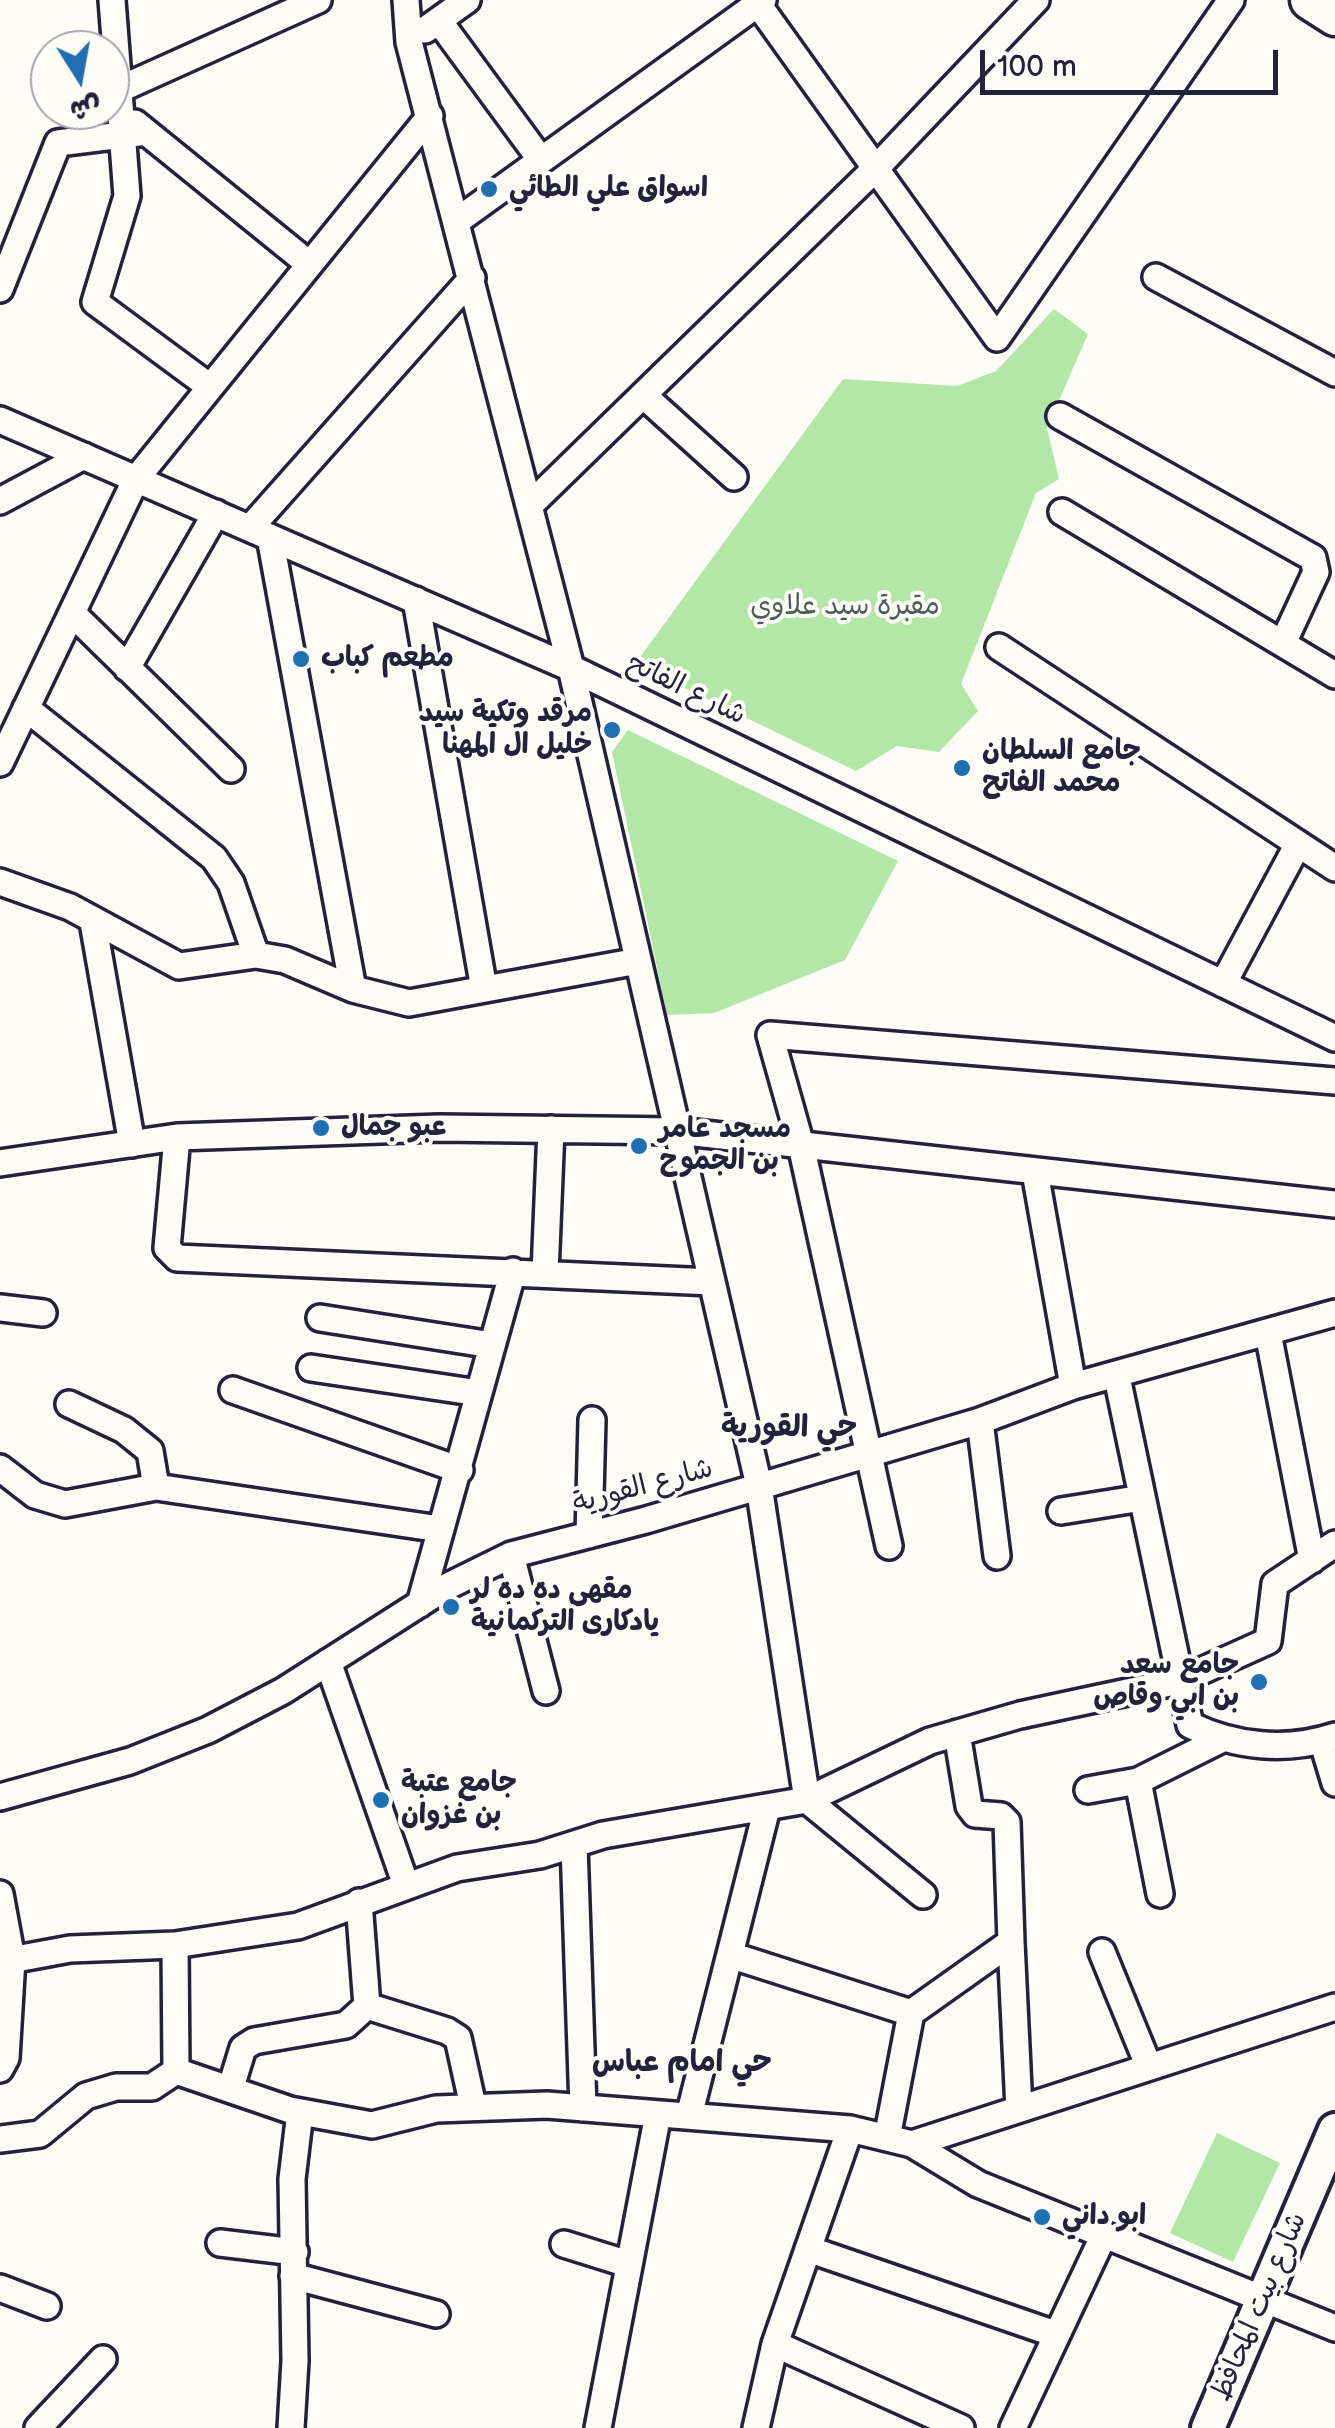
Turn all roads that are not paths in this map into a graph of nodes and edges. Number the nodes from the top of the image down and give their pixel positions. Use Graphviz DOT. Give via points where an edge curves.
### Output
graph roads {
  1 [pos="318,0"];
  2 [pos="406,0"];
  3 [pos="467,0"];
  4 [pos="1036,0"];
  5 [pos="1230,0"];
  6 [pos="1310,0"];
  7 [pos="759,1"];
  8 [pos="106,2"];
  9 [pos="1335,16"];
  10 [pos="438,20"];
  11 [pos="111,30"];
  12 [pos="409,42"];
  13 [pos="130,114"];
  14 [pos="430,116"];
  15 [pos="130,119"];
  16 [pos="89,130"];
  17 [pos="126,130"];
  18 [pos="541,160"];
  19 [pos="878,166"];
  20 [pos="457,221"];
  21 [pos="310,264"];
  22 [pos="1156,276"];
  23 [pos="472,278"];
  24 [pos="0,289"];
  25 [pos="1335,373"];
  26 [pos="210,387"];
  27 [pos="643,395"];
  28 [pos="1060,416"];
  29 [pos="0,420"];
  30 [pos="84,456"];
  31 [pos="734,477"];
  32 [pos="136,478"];
  33 [pos="0,501"];
  34 [pos="530,505"];
  35 [pos="1062,512"];
  36 [pos="216,513"];
  37 [pos="260,532"];
  38 [pos="416,600"];
  39 [pos="72,613"];
  40 [pos="1284,641"];
  41 [pos="999,647"];
  42 [pos="127,668"];
  43 [pos="572,668"];
  44 [pos="1335,675"];
  45 [pos="26,708"];
  46 [pos="0,763"];
  47 [pos="230,769"];
  48 [pos="1297,846"];
  49 [pos="1335,868"];
  50 [pos="0,882"];
  51 [pos="93,922"];
  52 [pos="256,955"];
  53 [pos="638,961"];
  54 [pos="1223,984"];
  55 [pos="354,989"];
  56 [pos="484,989"];
  57 [pos="1335,1038"];
  58 [pos="1335,1081"];
  59 [pos="551,1130"];
  60 [pos="678,1131"];
  61 [pos="177,1137"];
  62 [pos="132,1144"];
  63 [pos="802,1145"];
  64 [pos="0,1163"];
  65 [pos="1034,1172"];
  66 [pos="1335,1204"];
  67 [pos="513,1271"];
  68 [pos="545,1273"];
  69 [pos="712,1282"];
  70 [pos="0,1308"];
  71 [pos="43,1313"];
  72 [pos="1335,1313"];
  73 [pos="320,1318"];
  74 [pos="1268,1333"];
  75 [pos="492,1345"];
  76 [pos="311,1368"];
  77 [pos="1117,1377"];
  78 [pos="1073,1386"];
  79 [pos="233,1390"];
  80 [pos="479,1392"];
  81 [pos="69,1404"];
  82 [pos="592,1420"];
  83 [pos="980,1421"];
  84 [pos="866,1454"];
  85 [pos="0,1468"];
  86 [pos="460,1470"];
  87 [pos="759,1486"];
  88 [pos="156,1487"];
  89 [pos="1142,1498"];
  90 [pos="1061,1511"];
  91 [pos="440,1529"];
  92 [pos="589,1535"];
  93 [pos="1335,1544"];
  94 [pos="888,1546"];
  95 [pos="511,1555"];
  96 [pos="997,1556"];
  97 [pos="1312,1560"];
  98 [pos="420,1604"];
  99 [pos="328,1662"];
  100 [pos="1179,1681"];
  101 [pos="546,1691"];
  102 [pos="957,1733"];
  103 [pos="1328,1738"];
  104 [pos="1220,1740"];
  105 [pos="1138,1781"];
  106 [pos="1335,1783"];
  107 [pos="1088,1790"];
  108 [pos="0,1797"];
  109 [pos="807,1800"];
  110 [pos="767,1808"];
  111 [pos="574,1846"];
  112 [pos="406,1885"];
  113 [pos="0,1894"];
  114 [pos="1160,1894"];
  115 [pos="923,1895"];
  116 [pos="359,1902"];
  117 [pos="1011,1942"];
  118 [pos="175,1945"];
  119 [pos="1102,1952"];
  120 [pos="730,1955"];
  121 [pos="6,1960"];
  122 [pos="367,2006"];
  123 [pos="1335,2007"];
  124 [pos="911,2013"];
  125 [pos="1149,2067"];
  126 [pos="0,2069"];
  127 [pos="176,2071"];
  128 [pos="231,2086"];
  129 [pos="473,2106"];
  130 [pos="584,2108"];
  131 [pos="1019,2109"];
  132 [pos="300,2112"];
  133 [pos="658,2114"];
  134 [pos="690,2116"];
  135 [pos="850,2129"];
  136 [pos="1335,2130"];
  137 [pos="0,2138"];
  138 [pos="899,2141"];
  139 [pos="1103,2237"];
  140 [pos="220,2243"];
  141 [pos="564,2244"];
  142 [pos="808,2249"];
  143 [pos="294,2264"];
  144 [pos="628,2264"];
  145 [pos="0,2288"];
  146 [pos="1266,2300"];
  147 [pos="47,2306"];
  148 [pos="436,2314"];
  149 [pos="1335,2328"];
  150 [pos="1055,2334"];
  151 [pos="775,2344"];
  152 [pos="103,2359"];
  153 [pos="38,2428"];
  154 [pos="291,2428"];
  155 [pos="598,2428"];
  156 [pos="756,2428"];
  157 [pos="961,2428"];
  158 [pos="1012,2428"];
  159 [pos="1208,2428"];
  1 -- 13 [label="street"];
  2 -- 12 [label="street"];
  3 -- 10 [label="street"];
  4 -- 19 [label="street"];
  5 -- 19 [label="street" via="997,338"];
  6 -- 9 [label="highway"];
  7 -- 18 [label="street"];
  7 -- 19 [label="street"];
  8 -- 11 [label="street"];
  10 -- 12 [label="street"];
  10 -- 18 [label="street"];
  12 -- 14 [label="street"];
  14 -- 20 [label="street"];
  14 -- 21 [label="street"];
  15 -- 21 [label="street"];
  16 -- 24 [label="street" via="58,142"];
  17 -- 26 [label="street" via="127,196 95,302"];
  18 -- 20 [label="street"];
  19 -- 27 [label="street"];
  20 -- 23 [label="street"];
  21 -- 26 [label="street"];
  22 -- 25 [label="street"];
  23 -- 34 [label="street"];
  23 -- 37 [label="street"];
  26 -- 32 [label="street"];
  27 -- 31 [label="street"];
  27 -- 34 [label="street"];
  28 -- 40 [label="street" via="1313,558 1316,572"];
  29 -- 30 [label="street, شارع الفاتح"];
  30 -- 32 [label="street, شارع الفاتح"];
  30 -- 33 [label="street"];
  32 -- 36 [label="street, شارع الفاتح"];
  32 -- 39 [label="street"];
  34 -- 43 [label="street"];
  35 -- 40 [label="street"];
  36 -- 37 [label="street, شارع الفاتح"];
  36 -- 42 [label="street"];
  37 -- 38 [label="street, شارع الفاتح"];
  37 -- 55 [label="street"];
  38 -- 43 [label="street, شارع الفاتح"];
  38 -- 56 [label="street"];
  39 -- 42 [label="street"];
  39 -- 45 [label="street"];
  40 -- 44 [label="street"];
  41 -- 48 [label="street"];
  42 -- 47 [label="street"];
  43 -- 53 [label="street"];
  43 -- 54 [label="street, شارع الفاتح"];
  45 -- 46 [label="street"];
  45 -- 52 [label="street" via="214,858 232,883"];
  48 -- 49 [label="street"];
  48 -- 54 [label="street"];
  50 -- 51 [label="street"];
  51 -- 52 [label="street" via="179,966"];
  51 -- 62 [label="street"];
  52 -- 55 [label="street"];
  53 -- 56 [label="street"];
  53 -- 60 [label="street"];
  54 -- 57 [label="street, شارع الفاتح"];
  55 -- 56 [label="street" via="409,1003"];
  58 -- 63 [label="street" via="770,1036"];
  59 -- 60 [label="street"];
  59 -- 61 [label="street"];
  59 -- 68 [label="street"];
  60 -- 63 [label="street"];
  60 -- 69 [label="street"];
  61 -- 62 [label="street"];
  61 -- 67 [label="street" via="167,1248 177,1258"];
  62 -- 64 [label="street"];
  63 -- 65 [label="street"];
  63 -- 84 [label="street"];
  65 -- 66 [label="street"];
  65 -- 78 [label="street"];
  67 -- 68 [label="street"];
  67 -- 75 [label="street"];
  68 -- 69 [label="street"];
  69 -- 87 [label="street"];
  70 -- 71 [label="street"];
  72 -- 74 [label="street, شارع القورية"];
  73 -- 75 [label="street"];
  74 -- 77 [label="street, شارع القورية"];
  74 -- 97 [label="street"];
  75 -- 80 [label="street"];
  76 -- 80 [label="street"];
  77 -- 78 [label="street, شارع القورية"];
  77 -- 89 [label="street"];
  78 -- 83 [label="street, شارع القورية"];
  79 -- 86 [label="street"];
  80 -- 86 [label="street"];
  81 -- 88 [label="street" via="124,1430 150,1451"];
  82 -- 92 [label="street"];
  83 -- 84 [label="street, شارع القورية"];
  83 -- 96 [label="street"];
  84 -- 87 [label="street, شارع القورية"];
  84 -- 94 [label="street"];
  85 -- 88 [label="street" via="35,1495 66,1504"];
  86 -- 91 [label="street"];
  87 -- 92 [label="street, شارع القورية"];
  87 -- 109 [label="street"];
  88 -- 91 [label="street"];
  89 -- 90 [label="street"];
  89 -- 100 [label="street"];
  91 -- 98 [label="street"];
  92 -- 95 [label="street, شارع القورية"];
  93 -- 97 [label="street"];
  95 -- 98 [label="street, شارع القورية"];
  95 -- 101 [label="street"];
  97 -- 100 [label="street" via="1272,1589 1268,1641"];
  98 -- 99 [label="street, شارع القورية"];
  99 -- 108 [label="street, شارع القورية" via="246,1712 169,1747"];
  99 -- 112 [label="street"];
  100 -- 102 [label="street"];
  100 -- 104 [label="street" via="1190,1725"];
  102 -- 109 [label="street"];
  102 -- 117 [label="street" via="969,1806 975,1814 1007,1822"];
  103 -- 104 [label="street" via="1276,1746"];
  103 -- 106 [label="street"];
  104 -- 105 [label="street"];
  105 -- 107 [label="street"];
  105 -- 114 [label="street"];
  109 -- 110 [label="street"];
  109 -- 115 [label="street"];
  110 -- 111 [label="street" via="602,1835"];
  110 -- 120 [label="street"];
  111 -- 112 [label="street" via="457,1868"];
  111 -- 130 [label="street"];
  112 -- 116 [label="street"];
  113 -- 121 [label="street"];
  116 -- 118 [label="street" via="280,1930"];
  116 -- 122 [label="street"];
  117 -- 124 [label="street"];
  117 -- 131 [label="street"];
  118 -- 121 [label="street"];
  118 -- 127 [label="street"];
  119 -- 125 [label="street"];
  120 -- 124 [label="street"];
  120 -- 134 [label="street"];
  121 -- 126 [label="street" via="6,2058"];
  122 -- 128 [label="street" via="346,2024 254,2041 244,2048"];
  122 -- 129 [label="street" via="458,2038"];
  123 -- 125 [label="street"];
  124 -- 138 [label="street"];
  125 -- 131 [label="street"];
  127 -- 128 [label="street" via="204,2084"];
  127 -- 137 [label="street" via="152,2087 86,2096 40,2134"];
  128 -- 132 [label="street"];
  129 -- 130 [label="street"];
  129 -- 132 [label="street" via="372,2124"];
  130 -- 133 [label="street"];
  131 -- 138 [label="street"];
  132 -- 143 [label="street" via="292,2179"];
  133 -- 134 [label="street"];
  133 -- 144 [label="street"];
  134 -- 135 [label="street"];
  135 -- 138 [label="street"];
  135 -- 142 [label="street"];
  136 -- 146 [label="main road, شارع بيت المحافظ"];
  138 -- 139 [label="street" via="978,2184"];
  139 -- 146 [label="street"];
  139 -- 150 [label="street"];
  140 -- 143 [label="street"];
  141 -- 144 [label="street"];
  142 -- 150 [label="street"];
  142 -- 151 [label="street"];
  143 -- 148 [label="street"];
  143 -- 154 [label="street"];
  144 -- 155 [label="street"];
  145 -- 147 [label="street"];
  146 -- 149 [label="street"];
  146 -- 159 [label="main road, شارع بيت المحافظ"];
  150 -- 158 [label="street"];
  151 -- 156 [label="street"];
  151 -- 157 [label="street"];
  152 -- 153 [label="street"];
}
